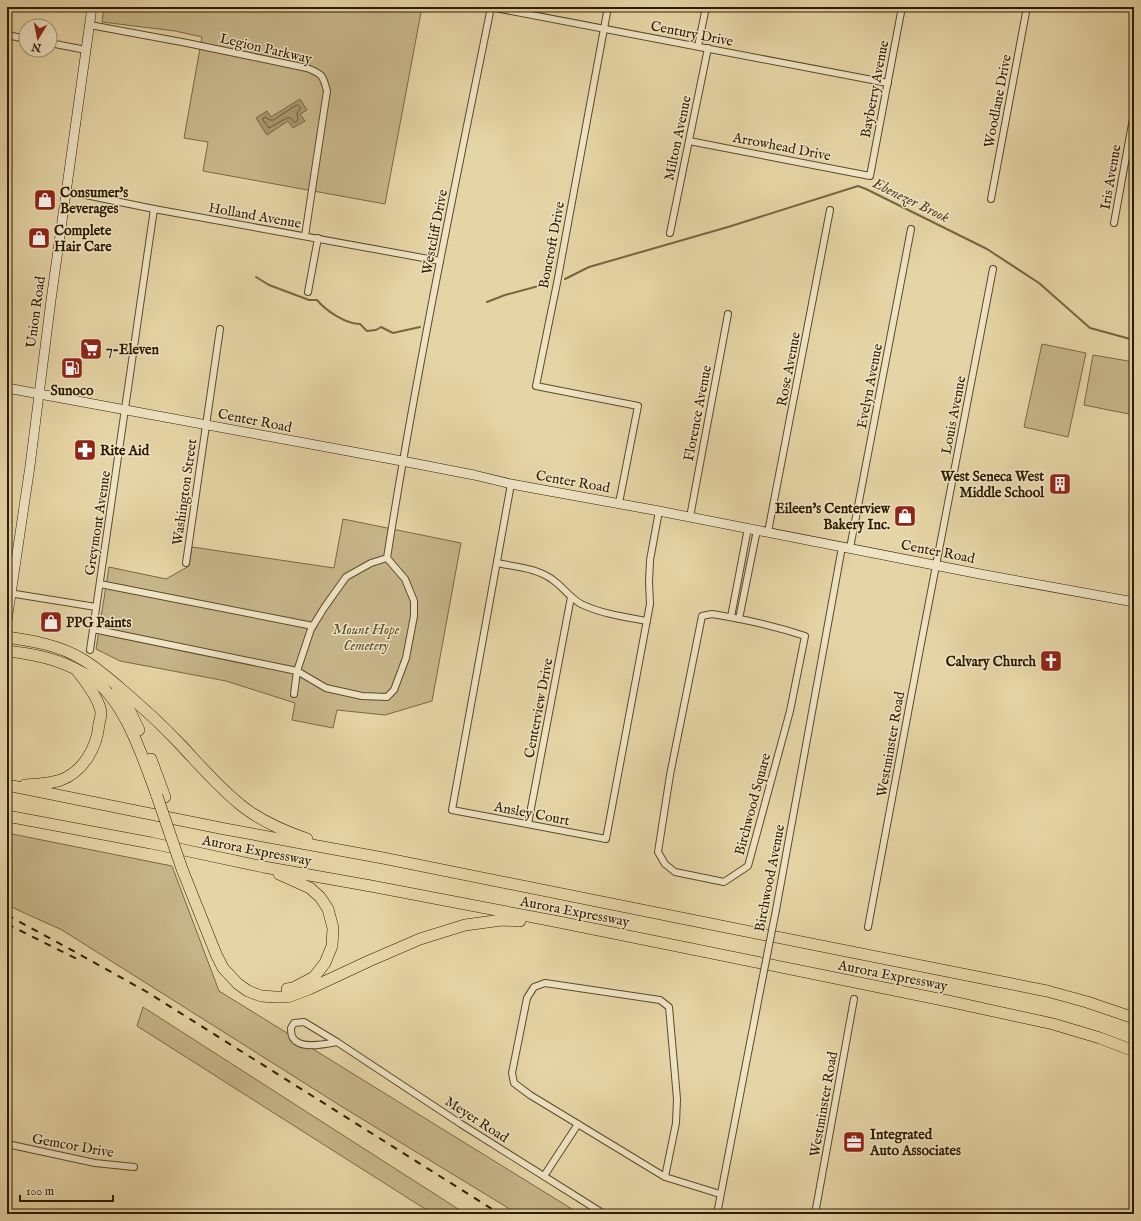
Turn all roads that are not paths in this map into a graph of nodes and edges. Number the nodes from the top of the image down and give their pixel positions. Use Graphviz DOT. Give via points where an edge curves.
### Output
graph roads {
  1 [pos="92,7"];
  2 [pos="491,7"];
  3 [pos="608,7"];
  4 [pos="706,7"];
  5 [pos="902,7"];
  6 [pos="1027,7"];
  7 [pos="90,25"];
  8 [pos="604,29"];
  9 [pos="7,35"];
  10 [pos="18,37"];
  11 [pos="58,45"];
  12 [pos="698,46"];
  13 [pos="708,48"];
  14 [pos="86,50"];
  15 [pos="888,83"];
  16 [pos="1134,112"];
  17 [pos="688,141"];
  18 [pos="870,176"];
  19 [pos="66,191"];
  20 [pos="991,199"];
  21 [pos="154,209"];
  22 [pos="830,210"];
  23 [pos="1114,223"];
  24 [pos="911,229"];
  25 [pos="670,233"];
  26 [pos="306,236"];
  27 [pos="318,238"];
  28 [pos="440,261"];
  29 [pos="993,269"];
  30 [pos="308,292"];
  31 [pos="728,314"];
  32 [pos="220,329"];
  33 [pos="7,388"];
  34 [pos="38,394"];
  35 [pos="124,410"];
  36 [pos="206,425"];
  37 [pos="402,461"];
  38 [pos="512,484"];
  39 [pos="619,504"];
  40 [pos="659,511"];
  41 [pos="690,517"];
  42 [pos="753,529"];
  43 [pos="768,532"];
  44 [pos="846,548"];
  45 [pos="387,558"];
  46 [pos="186,563"];
  47 [pos="497,563"];
  48 [pos="936,565"];
  49 [pos="100,584"];
  50 [pos="9,593"];
  51 [pos="571,597"];
  52 [pos="1134,602"];
  53 [pos="96,606"];
  54 [pos="731,617"];
  55 [pos="739,619"];
  56 [pos="7,621"];
  57 [pos="647,621"];
  58 [pos="313,626"];
  59 [pos="93,629"];
  60 [pos="7,637"];
  61 [pos="90,650"];
  62 [pos="7,651"];
  63 [pos="75,668"];
  64 [pos="297,671"];
  65 [pos="108,677"];
  66 [pos="294,694"];
  67 [pos="9,785"];
  68 [pos="161,797"];
  69 [pos="7,816"];
  70 [pos="528,824"];
  71 [pos="331,849"];
  72 [pos="264,868"];
  73 [pos="186,869"];
  74 [pos="559,922"];
  75 [pos="868,928"];
  76 [pos="854,999"];
  77 [pos="1134,1018"];
  78 [pos="337,1042"];
  79 [pos="1134,1050"];
  80 [pos="578,1124"];
  81 [pos="7,1144"];
  82 [pos="134,1167"];
  83 [pos="544,1176"];
  84 [pos="665,1177"];
  85 [pos="720,1194"];
  86 [pos="604,1214"];
  87 [pos="717,1214"];
  88 [pos="815,1214"];
  1 -- 7 [label="main road, Union Road"];
  2 -- 8 [label="street, Century Drive"];
  2 -- 28 [label="street, Westcliff Drive"];
  3 -- 8 [label="street, Boncroft Drive"];
  4 -- 12 [label="street"];
  5 -- 15 [label="street, Bayberry Avenue"];
  6 -- 20 [label="street, Woodlane Drive"];
  7 -- 14 [label="main road, Union Road"];
  7 -- 26 [label="street, Legion Parkway" via="307,68 322,75 327,91"];
  8 -- 12 [label="street, Century Drive"];
  8 -- 39 [label="street, Boncroft Drive" via="536,386 638,406"];
  9 -- 10 [label="street"];
  11 -- 14 [label="street"];
  12 -- 13 [label="street, Century Drive"];
  13 -- 15 [label="street, Century Drive"];
  13 -- 17 [label="street, Milton Avenue"];
  14 -- 19 [label="main road, Union Road"];
  15 -- 18 [label="street, Bayberry Avenue"];
  16 -- 23 [label="street, Iris Avenue"];
  17 -- 18 [label="street, Arrowhead Drive"];
  17 -- 25 [label="street, Milton Avenue"];
  19 -- 21 [label="street, Holland Avenue"];
  19 -- 34 [label="main road, Union Road"];
  21 -- 26 [label="street, Holland Avenue"];
  21 -- 35 [label="street, Greymont Avenue"];
  22 -- 43 [label="street, Rose Avenue"];
  24 -- 44 [label="street, Evelyn Avenue"];
  26 -- 27 [label="street, Holland Avenue"];
  27 -- 28 [label="street, Holland Avenue"];
  27 -- 30 [label="street"];
  28 -- 37 [label="street, Westcliff Drive"];
  29 -- 48 [label="street, Louis Avenue"];
  31 -- 41 [label="street, Florence Avenue"];
  32 -- 36 [label="street, Washington Street"];
  33 -- 34 [label="main road, Center Road"];
  34 -- 35 [label="main road, Center Road"];
  34 -- 50 [label="main road, Union Road" via="30,466"];
  35 -- 36 [label="main road, Center Road"];
  35 -- 49 [label="street, Greymont Avenue"];
  36 -- 37 [label="main road, Center Road"];
  36 -- 46 [label="street, Washington Street"];
  37 -- 38 [label="main road, Center Road"];
  37 -- 45 [label="street, Westcliff Drive"];
  38 -- 39 [label="main road, Center Road"];
  38 -- 47 [label="street, Ansley Court"];
  39 -- 40 [label="main road, Center Road"];
  40 -- 41 [label="main road, Center Road"];
  40 -- 57 [label="street, Ansley Court" via="650,560 650,604"];
  41 -- 42 [label="main road, Center Road"];
  42 -- 43 [label="main road, Center Road"];
  42 -- 54 [label="street"];
  42 -- 55 [label="street"];
  43 -- 44 [label="main road, Center Road"];
  44 -- 48 [label="main road, Center Road"];
  44 -- 85 [label="street, Birchwood Avenue, bridge"];
  45 -- 58 [label="street" via="371,563 346,577"];
  45 -- 64 [label="street" via="405,579 414,601 414,616 406,658 394,690 387,697 362,696 326,688"];
  47 -- 51 [label="street" via="538,571 554,580"];
  47 -- 70 [label="street, Ansley Court" via="452,810"];
  48 -- 52 [label="main road, Center Road"];
  48 -- 75 [label="street, Westminster Road"];
  49 -- 53 [label="street, Greymont Avenue"];
  49 -- 58 [label="street"];
  50 -- 53 [label="street"];
  50 -- 56 [label="main road, Union Road"];
  51 -- 57 [label="street" via="599,611"];
  51 -- 70 [label="street, Centerview Drive"];
  53 -- 59 [label="street, Greymont Avenue"];
  54 -- 55 [label="street, Birchwood Square"];
  54 -- 55 [label="street, Birchwood Square" via="712,614 702,616 670,775 658,852 665,864 675,872 724,882 748,866 790,711 805,636"];
  57 -- 70 [label="street, Ansley Court" via="606,839"];
  58 -- 64 [label="street"];
  59 -- 61 [label="street, Greymont Avenue"];
  59 -- 64 [label="street"];
  60 -- 65 [label="highway" via="56,647 82,659"];
  62 -- 63 [label="highway" via="51,658"];
  63 -- 67 [label="highway" via="97,701 101,712 94,747 74,774 61,780"];
  63 -- 68 [label="highway" via="96,680 112,698 130,727"];
  64 -- 66 [label="street"];
  65 -- 68 [label="highway" via="127,705 141,734"];
  65 -- 71 [label="highway" via="151,715 218,786 244,807 269,823"];
  67 -- 71 [label="highway, Aurora Expressway"];
  68 -- 73 [label="highway, bridge"];
  69 -- 72 [label="highway, Aurora Expressway" via="151,843"];
  71 -- 77 [label="highway, Aurora Expressway" via="1047,991"];
  72 -- 73 [label="highway" via="310,888 328,908 333,928 332,946 325,963 314,977 293,988 276,991 249,984 238,977 229,966 220,951"];
  72 -- 74 [label="highway, Aurora Expressway"];
  73 -- 74 [label="highway" via="216,954 224,968 238,984 261,996 288,997 420,939 465,925 502,920"];
  74 -- 79 [label="highway, Aurora Expressway" via="1002,1012 1053,1024"];
  76 -- 88 [label="street, Westminster Road"];
  78 -- 78 [label="street, Meyer Road" via="304,1044 294,1040 291,1028 294,1023 304,1022"];
  78 -- 83 [label="street, Meyer Road"];
  80 -- 83 [label="street"];
  80 -- 84 [label="street"];
  80 -- 84 [label="street" via="514,1083 512,1073 527,998 534,987 545,983 660,1000 669,1007 677,1100 676,1124"];
  81 -- 82 [label="street, Gemcor Drive" via="95,1163"];
  83 -- 86 [label="street, Meyer Road"];
  84 -- 85 [label="street"];
  85 -- 87 [label="street, Birchwood Avenue"];
}
